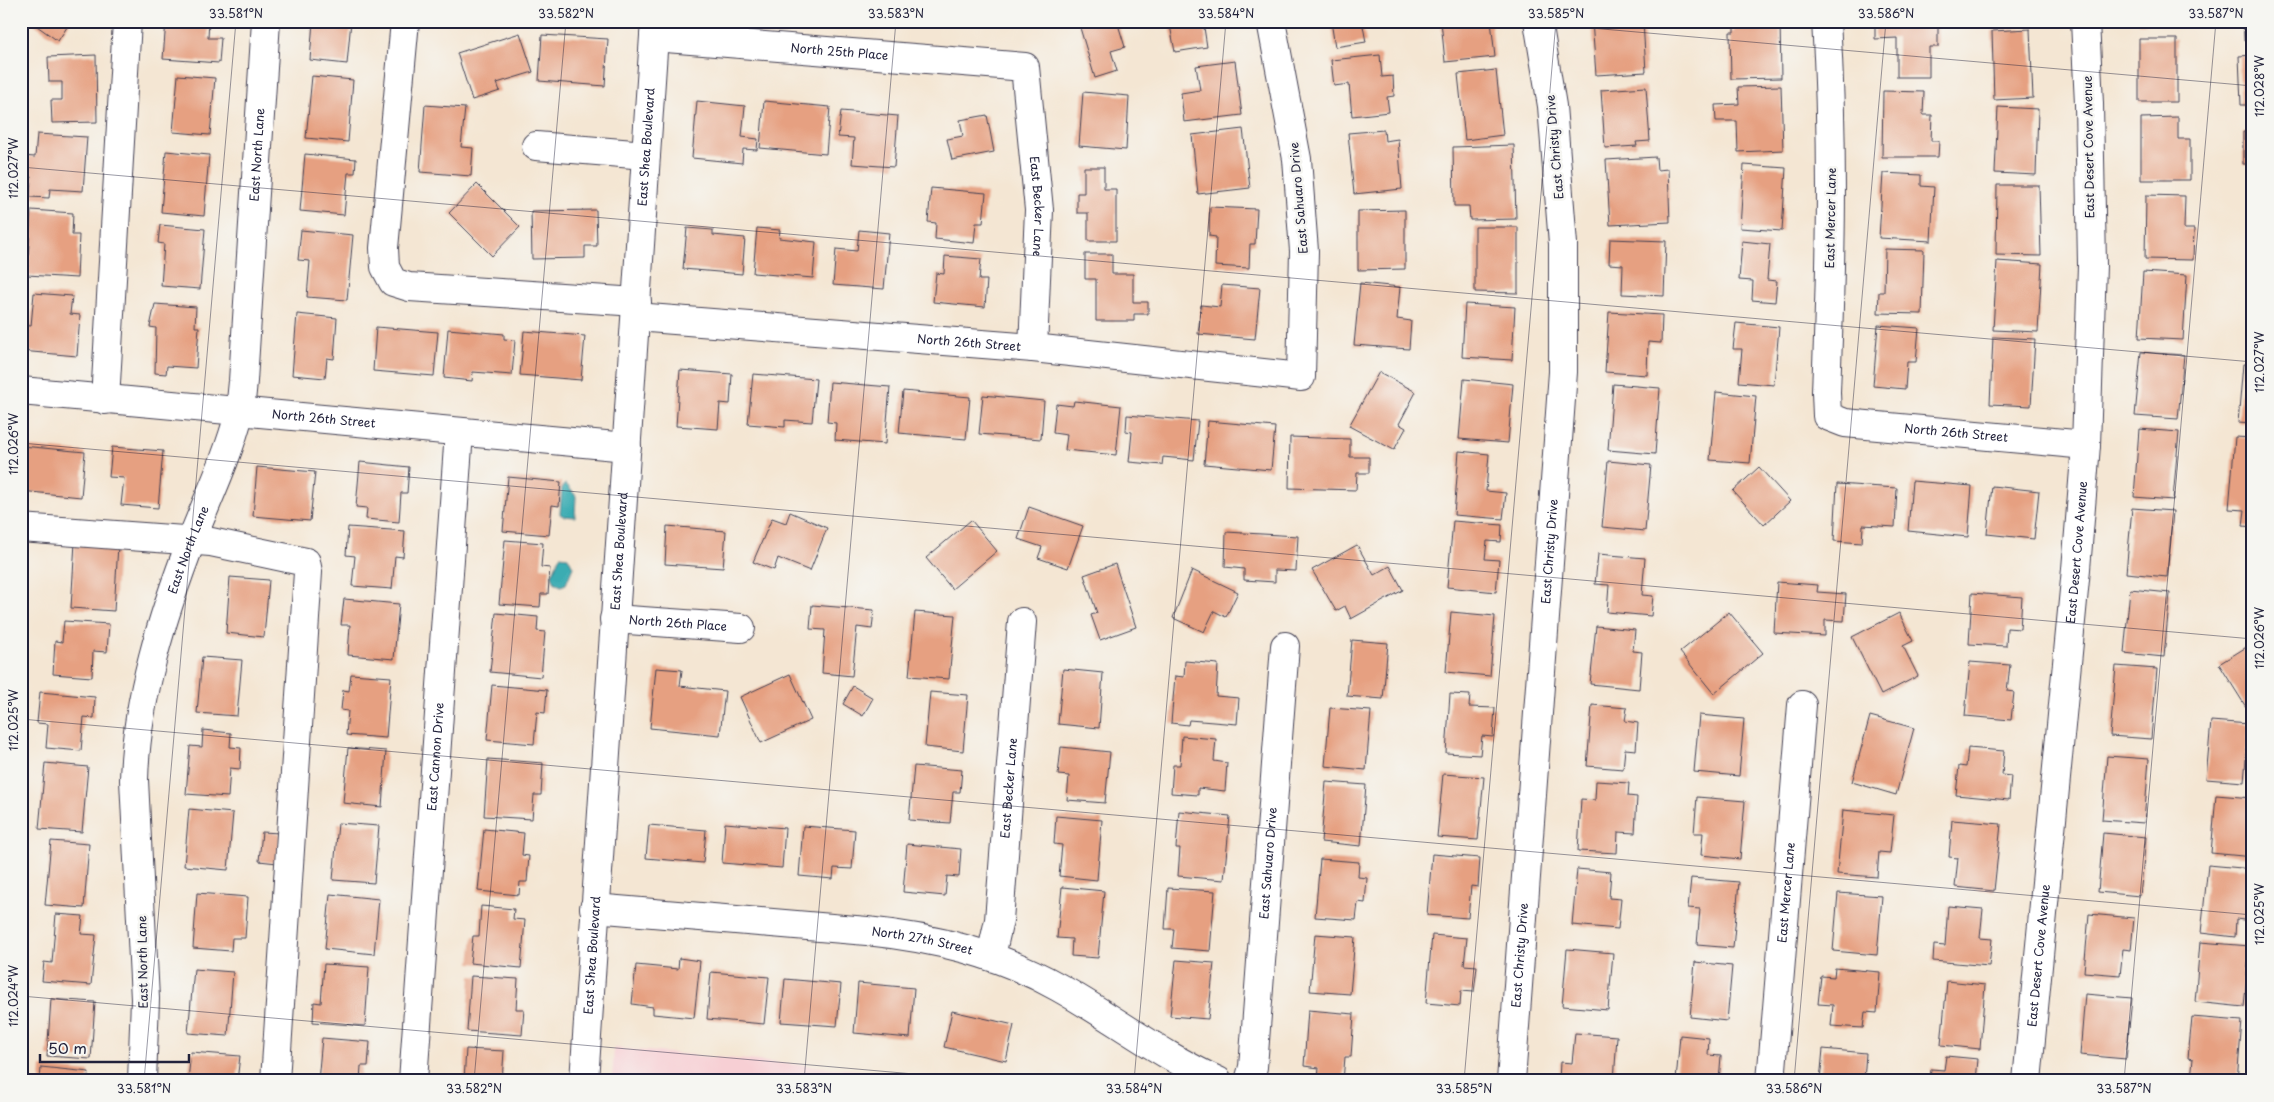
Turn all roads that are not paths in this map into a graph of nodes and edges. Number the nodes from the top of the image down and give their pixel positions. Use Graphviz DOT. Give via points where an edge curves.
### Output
graph roads {
  1 [pos="127,21"];
  2 [pos="266,21"];
  3 [pos="405,21"];
  4 [pos="1271,21"];
  5 [pos="1538,21"];
  6 [pos="1826,21"];
  7 [pos="2085,21"];
  8 [pos="655,29"];
  9 [pos="1025,67"];
  10 [pos="536,146"];
  11 [pos="646,155"];
  12 [pos="637,310"];
  13 [pos="1032,348"];
  14 [pos="1301,377"];
  15 [pos="21,391"];
  16 [pos="105,400"];
  17 [pos="239,412"];
  18 [pos="1827,416"];
  19 [pos="459,432"];
  20 [pos="2086,445"];
  21 [pos="627,447"];
  22 [pos="21,528"];
  23 [pos="191,541"];
  24 [pos="614,619"];
  25 [pos="1022,622"];
  26 [pos="741,628"];
  27 [pos="1285,646"];
  28 [pos="1802,706"];
  29 [pos="594,908"];
  30 [pos="991,956"];
  31 [pos="142,1081"];
  32 [pos="275,1081"];
  33 [pos="414,1081"];
  34 [pos="584,1081"];
  35 [pos="1218,1081"];
  36 [pos="1249,1081"];
  37 [pos="1511,1081"];
  38 [pos="1771,1081"];
  39 [pos="2027,1081"];
  1 -- 16 [label="street"];
  2 -- 17 [label="street, East North Lane"];
  3 -- 12 [label="street, North 26th Street" via="384,248 385,268 393,282 409,287"];
  4 -- 14 [label="street, East Sahuaro Drive" via="1297,159 1304,251"];
  5 -- 37 [label="street, East Christy Drive" via="1552,106 1563,244 1563,372"];
  6 -- 18 [label="street, East Mercer Lane" via="1831,96 1832,237"];
  7 -- 20 [label="street, East Desert Cove Avenue" via="2092,265"];
  8 -- 9 [label="street, North 25th Place"];
  8 -- 11 [label="street, East Shea Boulevard"];
  9 -- 13 [label="street, East Becker Lane" via="1039,210"];
  10 -- 11 [label="street"];
  11 -- 12 [label="street, East Shea Boulevard"];
  12 -- 13 [label="street, North 26th Street"];
  12 -- 21 [label="street, East Shea Boulevard"];
  13 -- 14 [label="street, North 26th Street"];
  15 -- 16 [label="street, North 26th Street"];
  16 -- 17 [label="street, North 26th Street"];
  17 -- 19 [label="street, North 26th Street"];
  17 -- 23 [label="street, East North Lane" via="232,438"];
  18 -- 20 [label="street, North 26th Street" via="1845,423"];
  19 -- 21 [label="street, North 26th Street"];
  19 -- 33 [label="street, East Cannon Drive"];
  20 -- 39 [label="street, East Desert Cove Avenue"];
  21 -- 24 [label="street, East Shea Boulevard"];
  22 -- 23 [label="street"];
  23 -- 31 [label="street, East North Lane" via="146,685 135,748 145,999"];
  23 -- 32 [label="street" via="211,542 306,562 308,572"];
  24 -- 26 [label="street, North 26th Place"];
  24 -- 29 [label="street, East Shea Boulevard"];
  25 -- 30 [label="street, East Becker Lane" via="999,920"];
  27 -- 36 [label="street, East Sahuaro Drive" via="1253,1067"];
  28 -- 38 [label="street, East Mercer Lane"];
  29 -- 30 [label="street, North 27th Street" via="900,934 948,943"];
  29 -- 34 [label="street, East Shea Boulevard"];
  30 -- 35 [label="street, North 27th Street" via="1056,986 1187,1066"];
}
